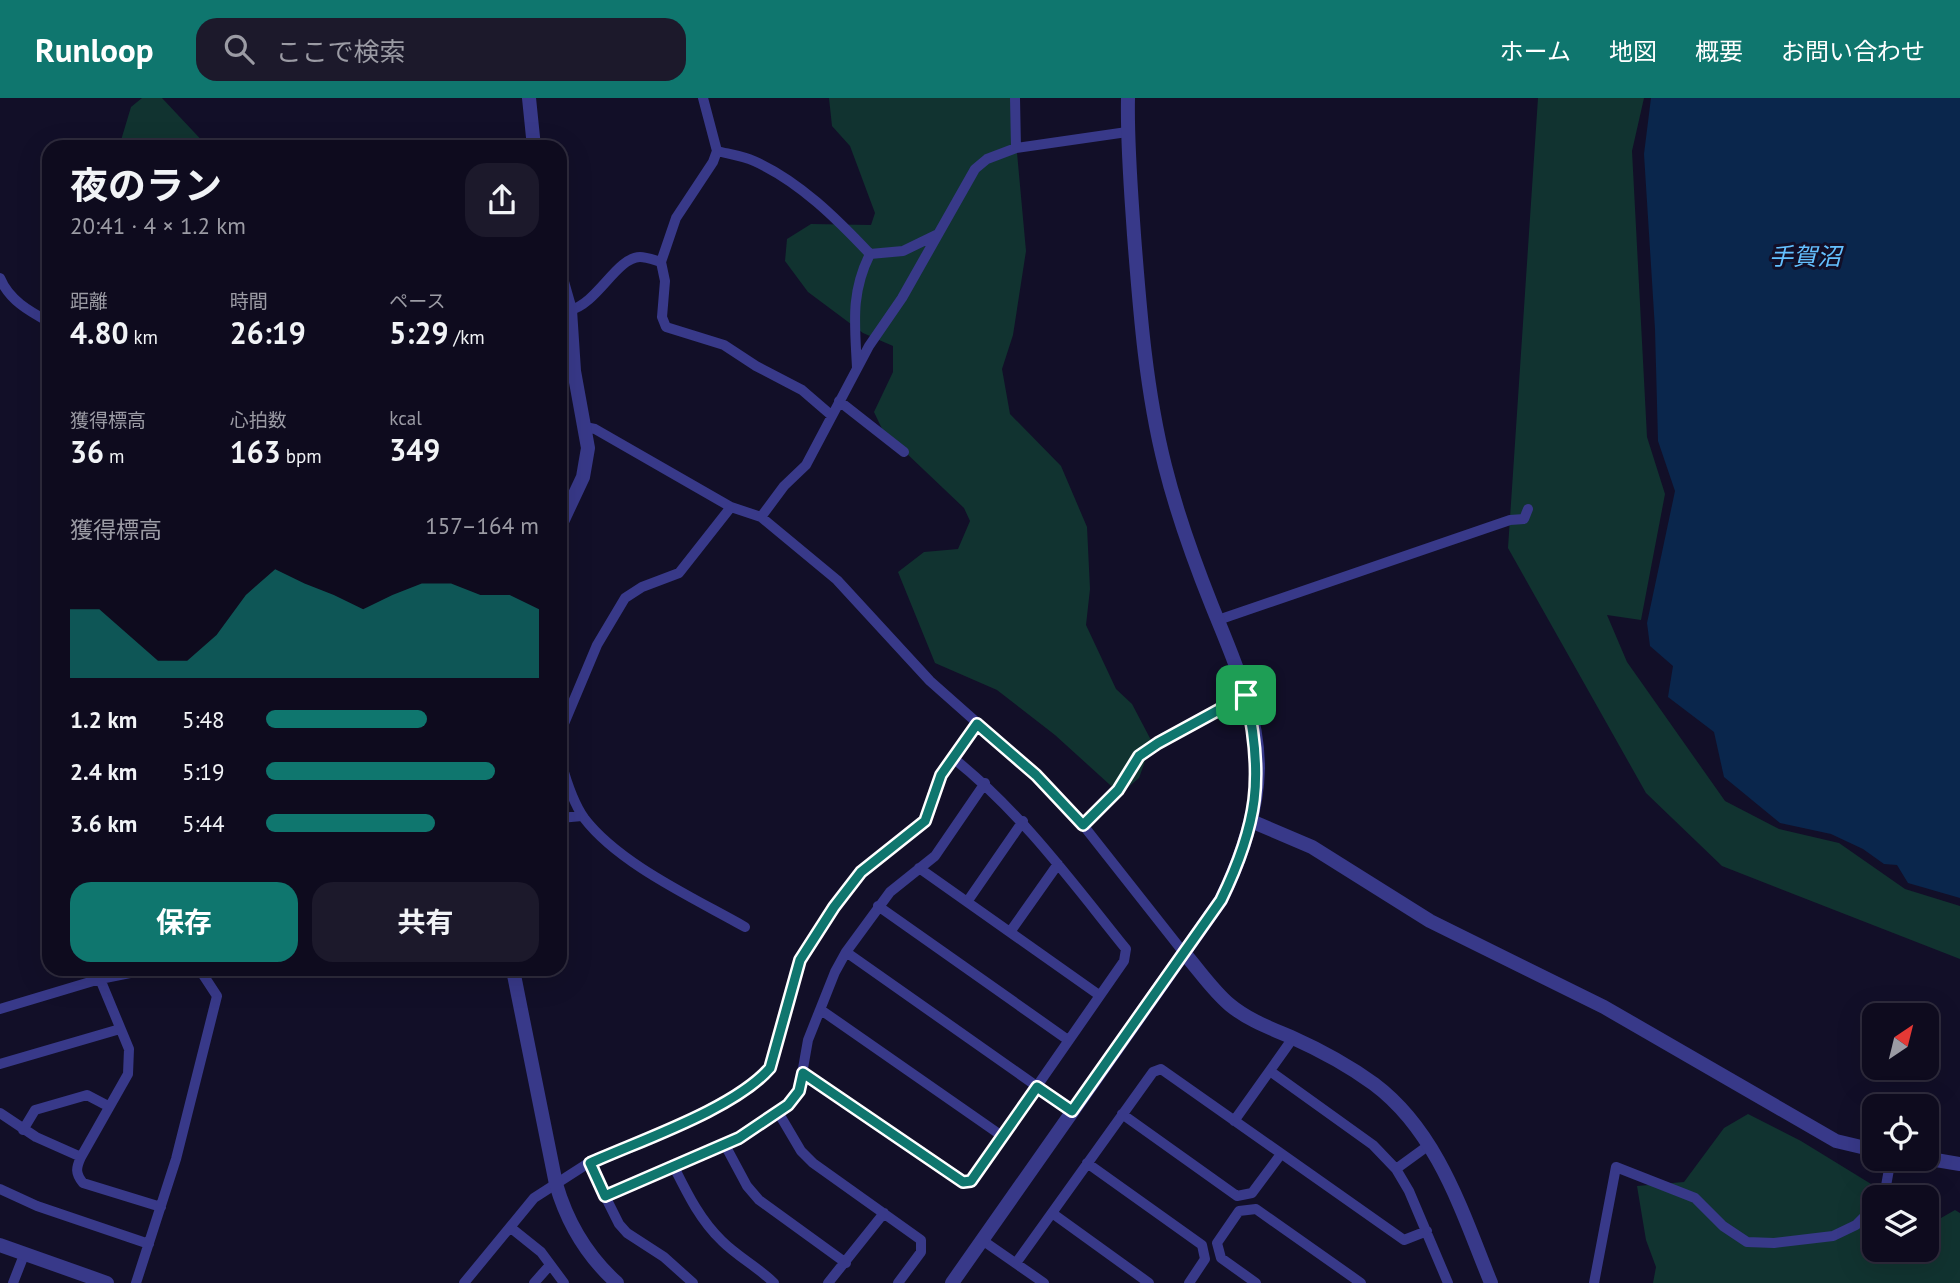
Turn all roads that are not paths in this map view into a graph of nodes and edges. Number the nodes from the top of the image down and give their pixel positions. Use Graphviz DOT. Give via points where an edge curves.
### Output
graph roads {
  1 [pos="528,98"];
  2 [pos="703,98"];
  3 [pos="1015,98"];
  4 [pos="1128,98"];
  5 [pos="1127,132"];
  6 [pos="533,140"];
  7 [pos="1016,148"];
  8 [pos="717,151"];
  9 [pos="938,233"];
  10 [pos="870,254"];
  11 [pos="661,262"];
  12 [pos="0,278"];
  13 [pos="567,300"];
  14 [pos="570,310"];
  15 [pos="42,318"];
  16 [pos="857,368"];
  17 [pos="839,401"];
  18 [pos="831,415"];
  19 [pos="585,427"];
  20 [pos="904,452"];
  21 [pos="731,507"];
  22 [pos="1528,509"];
  23 [pos="567,511"];
  24 [pos="761,517"];
  25 [pos="1218,620"];
  26 [pos="1246,695"];
  27 [pos="567,716"];
  28 [pos="977,724"];
  29 [pos="953,758"];
  30 [pos="567,781"];
  31 [pos="985,783"];
  32 [pos="583,816"];
  33 [pos="567,817"];
  34 [pos="1023,821"];
  35 [pos="1251,821"];
  36 [pos="1083,825"];
  37 [pos="1058,864"];
  38 [pos="919,868"];
  39 [pos="967,902"];
  40 [pos="878,906"];
  41 [pos="745,927"];
  42 [pos="1010,932"];
  43 [pos="846,952"];
  44 [pos="1184,953"];
  45 [pos="115,976"];
  46 [pos="204,976"];
  47 [pos="514,976"];
  48 [pos="100,979"];
  49 [pos="1099,995"];
  50 [pos="0,1009"];
  51 [pos="821,1010"];
  52 [pos="120,1029"];
  53 [pos="1293,1038"];
  54 [pos="1068,1040"];
  55 [pos="0,1064"];
  56 [pos="1270,1071"];
  57 [pos="803,1073"];
  58 [pos="1037,1087"];
  59 [pos="108,1106"];
  60 [pos="1072,1111"];
  61 [pos="778,1112"];
  62 [pos="0,1113"];
  63 [pos="1122,1114"];
  64 [pos="1234,1121"];
  65 [pos="23,1130"];
  66 [pos="1002,1136"];
  67 [pos="725,1145"];
  68 [pos="1429,1145"];
  69 [pos="1862,1147"];
  70 [pos="1281,1154"];
  71 [pos="80,1157"];
  72 [pos="1939,1160"];
  73 [pos="590,1163"];
  74 [pos="1087,1163"];
  75 [pos="1960,1164"];
  76 [pos="674,1167"];
  77 [pos="1396,1169"];
  78 [pos="556,1184"];
  79 [pos="0,1188"];
  80 [pos="605,1196"];
  81 [pos="160,1207"];
  82 [pos="884,1213"];
  83 [pos="1052,1213"];
  84 [pos="1862,1219"];
  85 [pos="511,1228"];
  86 [pos="1427,1231"];
  87 [pos="982,1240"];
  88 [pos="149,1244"];
  89 [pos="0,1245"];
  90 [pos="24,1255"];
  91 [pos="846,1263"];
  92 [pos="1016,1264"];
  93 [pos="551,1265"];
  94 [pos="13,1283"];
  95 [pos="107,1283"];
  96 [pos="136,1283"];
  97 [pos="464,1283"];
  98 [pos="534,1283"];
  99 [pos="564,1283"];
  100 [pos="617,1283"];
  101 [pos="692,1283"];
  102 [pos="774,1283"];
  103 [pos="828,1283"];
  104 [pos="898,1283"];
  105 [pos="952,1283"];
  106 [pos="1044,1283"];
  107 [pos="1149,1283"];
  108 [pos="1189,1283"];
  109 [pos="1256,1283"];
  110 [pos="1361,1283"];
  111 [pos="1448,1283"];
  112 [pos="1490,1283"];
  113 [pos="1594,1283"];
  1 -- 6 [label="street"];
  2 -- 8 [label="street"];
  3 -- 7 [label="street"];
  4 -- 5 [label="street"];
  5 -- 7 [label="street"];
  5 -- 25 [label="street" via="1139,304 1153,412 1182,527"];
  7 -- 9 [label="street" via="975,169"];
  8 -- 10 [label="street" via="752,159 778,173"];
  8 -- 11 [label="street" via="676,218"];
  9 -- 10 [label="street" via="903,251"];
  9 -- 16 [label="street"];
  10 -- 16 [label="street" via="859,276 854,306"];
  11 -- 14 [label="street" via="631,258 601,289"];
  11 -- 18 [label="street" via="666,327 724,345 802,390"];
  12 -- 15 [label="street" via="22,308"];
  13 -- 14 [label="street"];
  14 -- 19 [label="street" via="574,371"];
  16 -- 17 [label="street"];
  17 -- 18 [label="street"];
  17 -- 20 [label="street"];
  18 -- 24 [label="street" via="806,465"];
  19 -- 21 [label="street"];
  19 -- 23 [label="street" via="589,448 583,477"];
  21 -- 24 [label="street"];
  21 -- 27 [label="street" via="679,573 625,598 597,645"];
  22 -- 25 [label="street" via="1524,519"];
  24 -- 28 [label="street" via="837,580 930,681"];
  25 -- 26 [label="street"];
  26 -- 35 [label="street" via="1258,766"];
  26 -- 36 [label="street" via="1139,756 1118,790"];
  28 -- 29 [label="street"];
  28 -- 36 [label="street" via="1036,775"];
  29 -- 31 [label="street"];
  29 -- 73 [label="street" via="941,775 925,821 861,872 800,960 770,1068 758,1082 716,1107"];
  30 -- 32 [label="street"];
  31 -- 34 [label="street"];
  31 -- 38 [label="street" via="935,856"];
  32 -- 33 [label="street"];
  32 -- 41 [label="street" via="623,857"];
  34 -- 37 [label="street"];
  34 -- 39 [label="street"];
  35 -- 44 [label="street" via="1221,900"];
  35 -- 69 [label="street" via="1312,847 1430,921 1604,1007 1836,1141"];
  36 -- 44 [label="street"];
  37 -- 42 [label="street"];
  37 -- 49 [label="street" via="1126,949 1124,961"];
  38 -- 39 [label="street"];
  38 -- 40 [label="street"];
  39 -- 42 [label="street"];
  40 -- 43 [label="street"];
  40 -- 54 [label="street"];
  42 -- 49 [label="street"];
  43 -- 51 [label="street"];
  43 -- 58 [label="street"];
  44 -- 53 [label="street" via="1230,1005"];
  44 -- 60 [label="street"];
  45 -- 48 [label="street"];
  46 -- 81 [label="street" via="217,996"];
  47 -- 78 [label="street"];
  48 -- 50 [label="street"];
  48 -- 52 [label="street"];
  49 -- 54 [label="street"];
  51 -- 57 [label="street" via="808,1041"];
  51 -- 66 [label="street"];
  52 -- 55 [label="street"];
  52 -- 59 [label="street" via="129,1049 128,1074"];
  53 -- 56 [label="street"];
  53 -- 68 [label="street" via="1376,1086"];
  54 -- 58 [label="street"];
  56 -- 64 [label="street"];
  56 -- 77 [label="street" via="1373,1144"];
  57 -- 61 [label="street" via="799,1091"];
  57 -- 66 [label="street" via="963,1182 971,1181"];
  58 -- 60 [label="street"];
  58 -- 66 [label="street"];
  59 -- 65 [label="street" via="87,1094 35,1110"];
  59 -- 71 [label="street"];
  60 -- 87 [label="street"];
  61 -- 67 [label="street"];
  61 -- 82 [label="street" via="813,1163"];
  62 -- 65 [label="street"];
  63 -- 64 [label="street" via="1153,1072 1161,1069"];
  63 -- 70 [label="street" via="1237,1196 1252,1193"];
  63 -- 74 [label="street"];
  64 -- 70 [label="street"];
  65 -- 71 [label="street"];
  67 -- 76 [label="street"];
  67 -- 91 [label="street" via="759,1200"];
  68 -- 77 [label="street"];
  68 -- 112 [label="street" via="1454,1192"];
  70 -- 86 [label="street" via="1404,1240"];
  71 -- 81 [label="street" via="76,1169 83,1182"];
  72 -- 75 [label="street"];
  73 -- 78 [label="street"];
  73 -- 80 [label="street"];
  74 -- 83 [label="street"];
  74 -- 108 [label="street" via="1202,1245 1205,1259"];
  76 -- 80 [label="street"];
  76 -- 102 [label="street" via="707,1225"];
  77 -- 86 [label="street"];
  78 -- 85 [label="street" via="534,1198"];
  78 -- 100 [label="street" via="574,1230"];
  79 -- 88 [label="street" via="37,1206"];
  80 -- 101 [label="street" via="627,1233 664,1256"];
  81 -- 88 [label="street"];
  82 -- 91 [label="street"];
  82 -- 104 [label="street" via="921,1240 921,1252"];
  83 -- 92 [label="street"];
  83 -- 107 [label="street"];
  84 -- 113 [label="street" via="1833,1236 1747,1242 1695,1198 1616,1167"];
  85 -- 93 [label="street"];
  85 -- 97 [label="street"];
  86 -- 111 [label="street"];
  87 -- 92 [label="street"];
  87 -- 105 [label="street"];
  88 -- 96 [label="street"];
  89 -- 90 [label="street"];
  90 -- 94 [label="street"];
  90 -- 95 [label="street"];
  91 -- 103 [label="street"];
  92 -- 106 [label="street"];
  93 -- 98 [label="street"];
  93 -- 99 [label="street"];
  109 -- 110 [label="street" via="1221,1258 1217,1243 1239,1211 1256,1209"];
}
